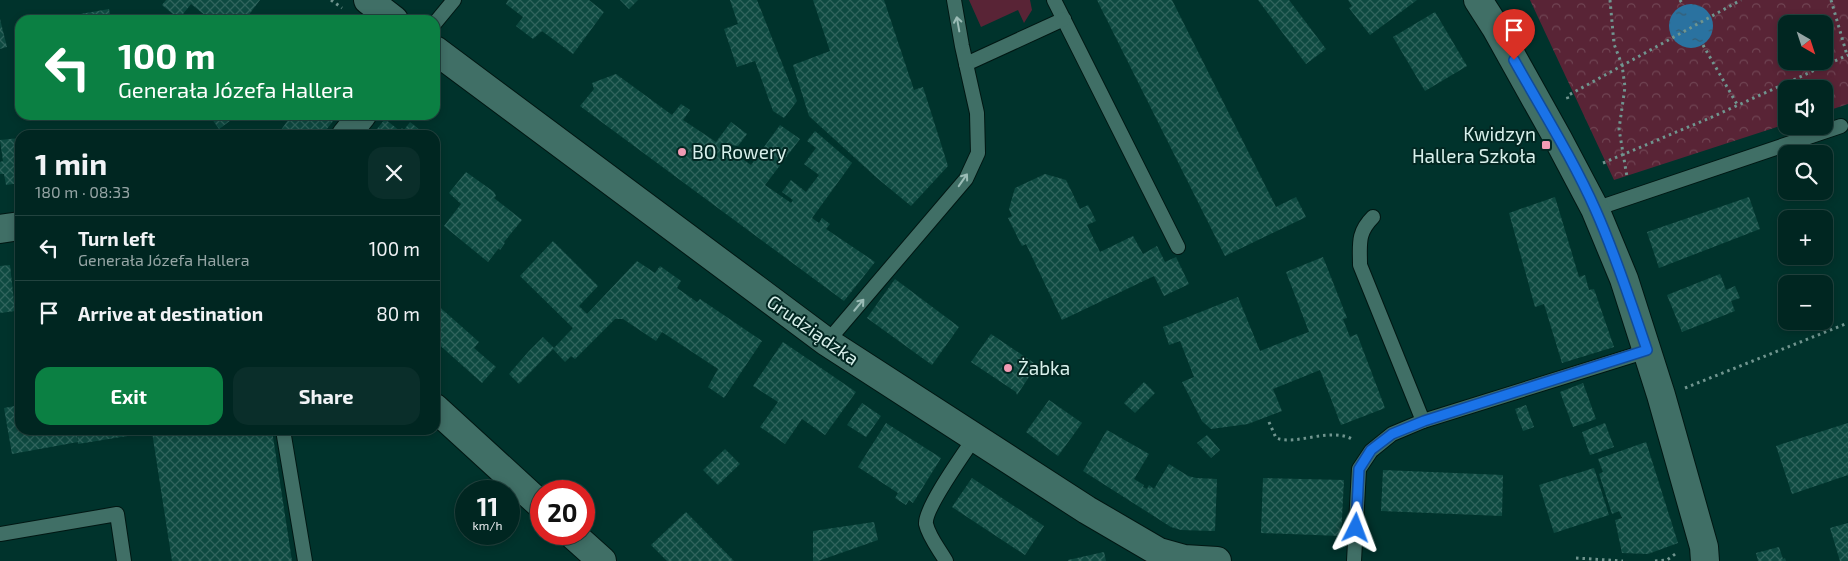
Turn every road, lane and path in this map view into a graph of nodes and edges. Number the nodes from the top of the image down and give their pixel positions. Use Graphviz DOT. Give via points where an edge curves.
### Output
graph roads {
  1 [pos="368,0"];
  2 [pos="454,0"];
  3 [pos="954,0"];
  4 [pos="1054,0"];
  5 [pos="1478,0"];
  6 [pos="1610,0"];
  7 [pos="1680,0"];
  8 [pos="1741,0"];
  9 [pos="1831,0"];
  10 [pos="1682,5"];
  11 [pos="388,15"];
  12 [pos="440,17"];
  13 [pos="1064,20"];
  14 [pos="1703,45"];
  15 [pos="440,54"];
  16 [pos="1848,55"];
  17 [pos="966,64"];
  18 [pos="1622,65"];
  19 [pos="1567,96"];
  20 [pos="1738,106"];
  21 [pos="358,120"];
  22 [pos="1841,126"];
  23 [pos="350,130"];
  24 [pos="1624,154"];
  25 [pos="1603,163"];
  26 [pos="1623,199"];
  27 [pos="1595,210"];
  28 [pos="1372,217"];
  29 [pos="15,227"];
  30 [pos="0,229"];
  31 [pos="1178,247"];
  32 [pos="1848,323"];
  33 [pos="827,342"];
  34 [pos="1647,350"];
  35 [pos="1685,388"];
  36 [pos="440,413"];
  37 [pos="1424,421"];
  38 [pos="1269,422"];
  39 [pos="284,435"];
  40 [pos="975,437"];
  41 [pos="1371,450"];
  42 [pos="530,496"];
  43 [pos="0,534"];
  44 [pos="584,545"];
  45 [pos="1156,556"];
  46 [pos="1576,558"];
  47 [pos="124,561"];
  48 [pos="305,561"];
  49 [pos="602,561"];
  50 [pos="946,561"];
  51 [pos="1217,561"];
  52 [pos="1354,561"];
  53 [pos="1623,561"];
  54 [pos="1705,561"];
  1 -- 11 [label="street"];
  2 -- 12 [label="lane"];
  17 -- 3 [label="lane, one-way"];
  4 -- 13 [label="lane"];
  5 -- 27 [label="street" via="1554,130"];
  6 -- 18 [label="path" via="1614,44"];
  7 -- 10 [label="path"];
  8 -- 18 [label="path"];
  9 -- 16 [label="path"];
  13 -- 17 [label="lane"];
  13 -- 31 [label="lane"];
  14 -- 20 [label="path"];
  15 -- 33 [label="street, Grudziądzka"];
  16 -- 20 [label="path"];
  33 -- 17 [label="lane, one-way" via="966,179 978,153 977,113"];
  18 -- 19 [label="path"];
  18 -- 24 [label="path" via="1625,87 1619,129"];
  20 -- 24 [label="path"];
  21 -- 23 [label="street"];
  22 -- 26 [label="lane"];
  24 -- 25 [label="path"];
  24 -- 26 [label="path" via="1628,187"];
  26 -- 27 [label="lane"];
  27 -- 34 [label="street" via="1624,279"];
  28 -- 37 [label="lane" via="1364,226 1360,239 1360,265"];
  29 -- 30 [label="street"];
  32 -- 35 [label="path"];
  33 -- 40 [label="street, Grudziądzka"];
  34 -- 37 [label="lane"];
  34 -- 54 [label="street" via="1704,547"];
  36 -- 42 [label="street"];
  37 -- 41 [label="lane" via="1392,434"];
  38 -- 41 [label="path" via="1276,438 1283,441 1314,436 1347,436"];
  39 -- 48 [label="lane"];
  40 -- 45 [label="street, Grudziądzka"];
  40 -- 50 [label="lane" via="932,504 926,521 930,535"];
  41 -- 52 [label="lane" via="1359,469"];
  43 -- 47 [label="lane" via="117,514"];
  44 -- 49 [label="street"];
  45 -- 51 [label="street, Grudziądzka"];
  46 -- 53 [label="path"];
}
